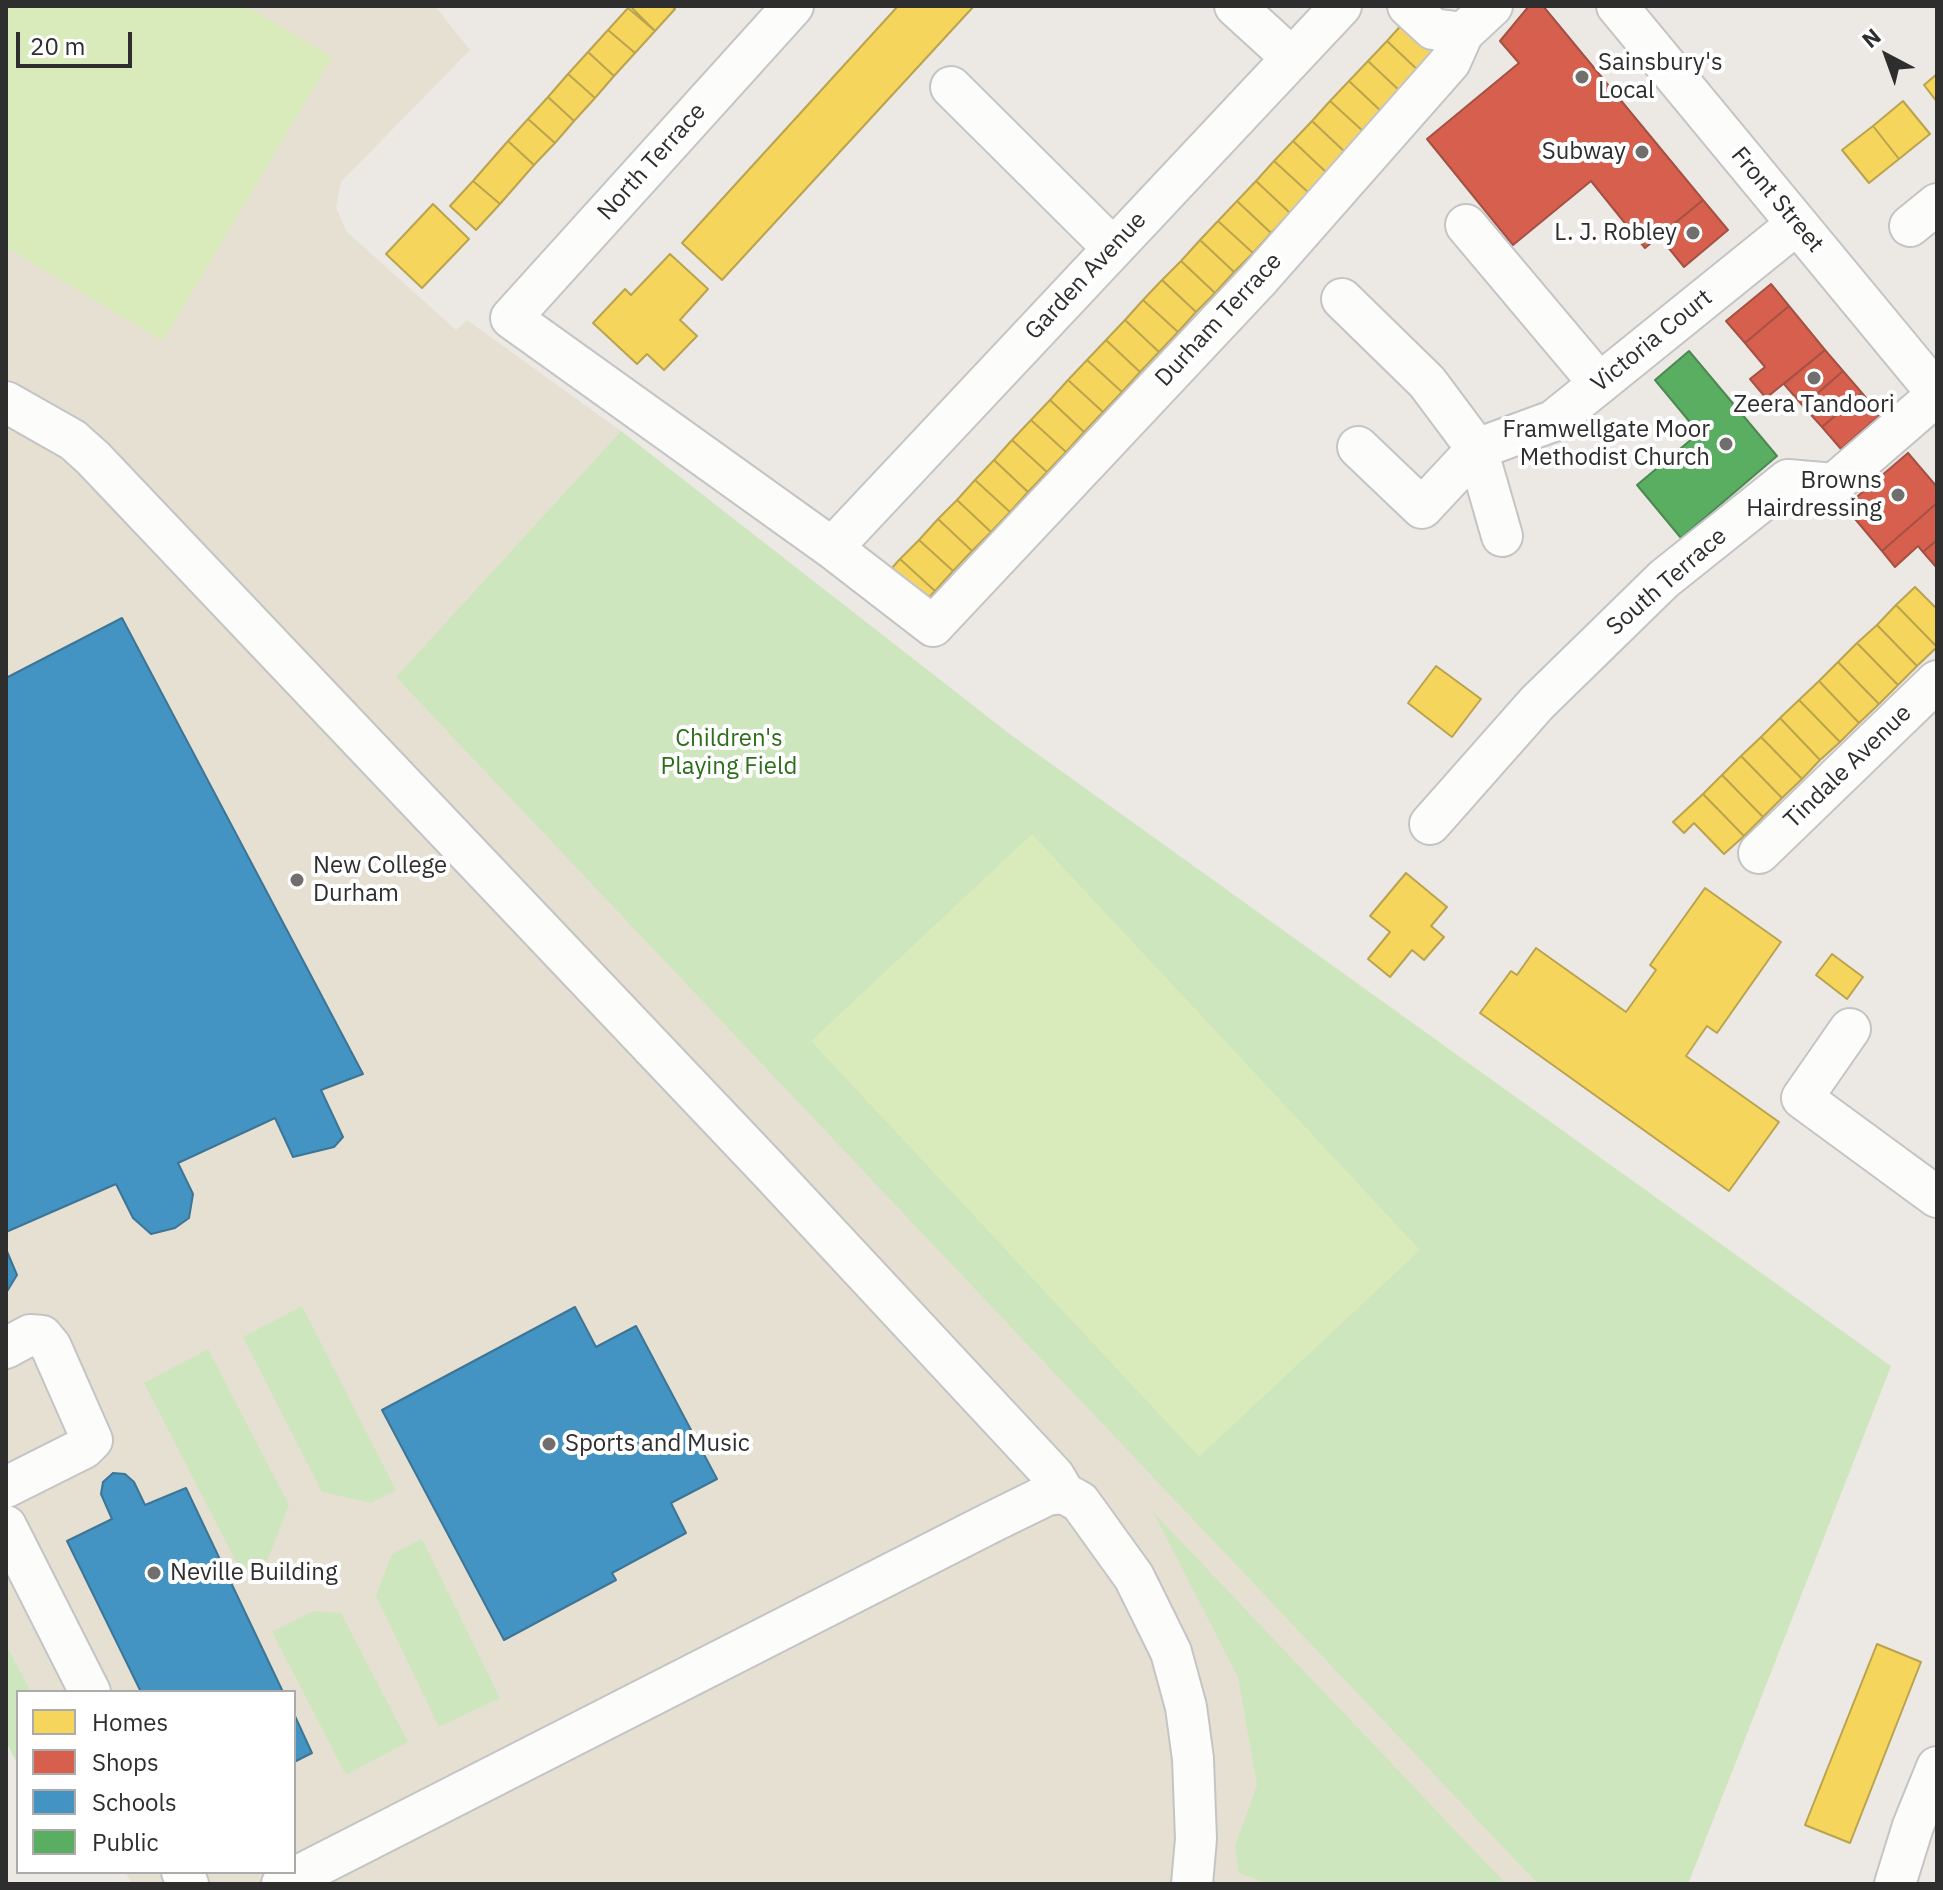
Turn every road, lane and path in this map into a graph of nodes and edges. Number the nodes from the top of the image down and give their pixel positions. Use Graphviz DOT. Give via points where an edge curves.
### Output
graph roads {
  1 [pos="793,6"];
  2 [pos="1235,6"];
  3 [pos="1341,6"];
  4 [pos="1408,6"];
  5 [pos="1492,6"];
  6 [pos="1617,6"];
  7 [pos="1463,33"];
  8 [pos="1292,58"];
  9 [pos="951,87"];
  10 [pos="1797,224"];
  11 [pos="1466,225"];
  12 [pos="1112,247"];
  13 [pos="1342,299"];
  14 [pos="1599,383"];
  15 [pos="1937,394"];
  16 [pos="6,402"];
  17 [pos="1358,447"];
  18 [pos="1477,449"];
  19 [pos="1502,536"];
  20 [pos="832,548"];
  21 [pos="1937,681"];
  22 [pos="1430,824"];
  23 [pos="1759,853"];
  24 [pos="1850,1029"];
  25 [pos="1937,1197"];
  26 [pos="6,1348"];
  27 [pos="6,1487"];
  28 [pos="1064,1493"];
  29 [pos="6,1526"];
  30 [pos="89,1690"];
  31 [pos="1937,1767"];
  32 [pos="282,1884"];
  33 [pos="1192,1884"];
  34 [pos="1895,1884"];
  1 -- 20 [label="street, North Terrace" via="511,318"];
  2 -- 8 [label="street"];
  3 -- 8 [label="street, Garden Avenue"];
  4 -- 7 [label="street" via="1433,29"];
  5 -- 7 [label="street, Durham Terrace"];
  6 -- 10 [label="street, Front Street"];
  7 -- 20 [label="street, Durham Terrace" via="1450,62 1268,268 933,626"];
  8 -- 12 [label="street, Garden Avenue"];
  9 -- 12 [label="street"];
  10 -- 14 [label="street, Victoria Court"];
  10 -- 15 [label="street, Front Street"];
  11 -- 14 [label="street"];
  12 -- 20 [label="street, Garden Avenue"];
  13 -- 18 [label="street" via="1427,382"];
  14 -- 18 [label="street, Victoria Court" via="1553,421"];
  15 -- 22 [label="street, South Terrace" via="1834,484 1788,480 1664,579 1537,703"];
  16 -- 28 [label="street" via="73,440 93,458 767,1168 1054,1476"];
  17 -- 18 [label="street, Victoria Court" via="1422,508"];
  18 -- 19 [label="street"];
  21 -- 23 [label="street, Tindale Avenue"];
  24 -- 25 [label="street" via="1802,1098"];
  26 -- 27 [label="street" via="30,1335 42,1336 92,1440"];
  28 -- 32 [label="street" via="1047,1495 992,1522"];
  28 -- 33 [label="street" via="1080,1502 1134,1577 1171,1652 1193,1759"];
  29 -- 30 [label="street"];
  31 -- 34 [label="street"];
}
